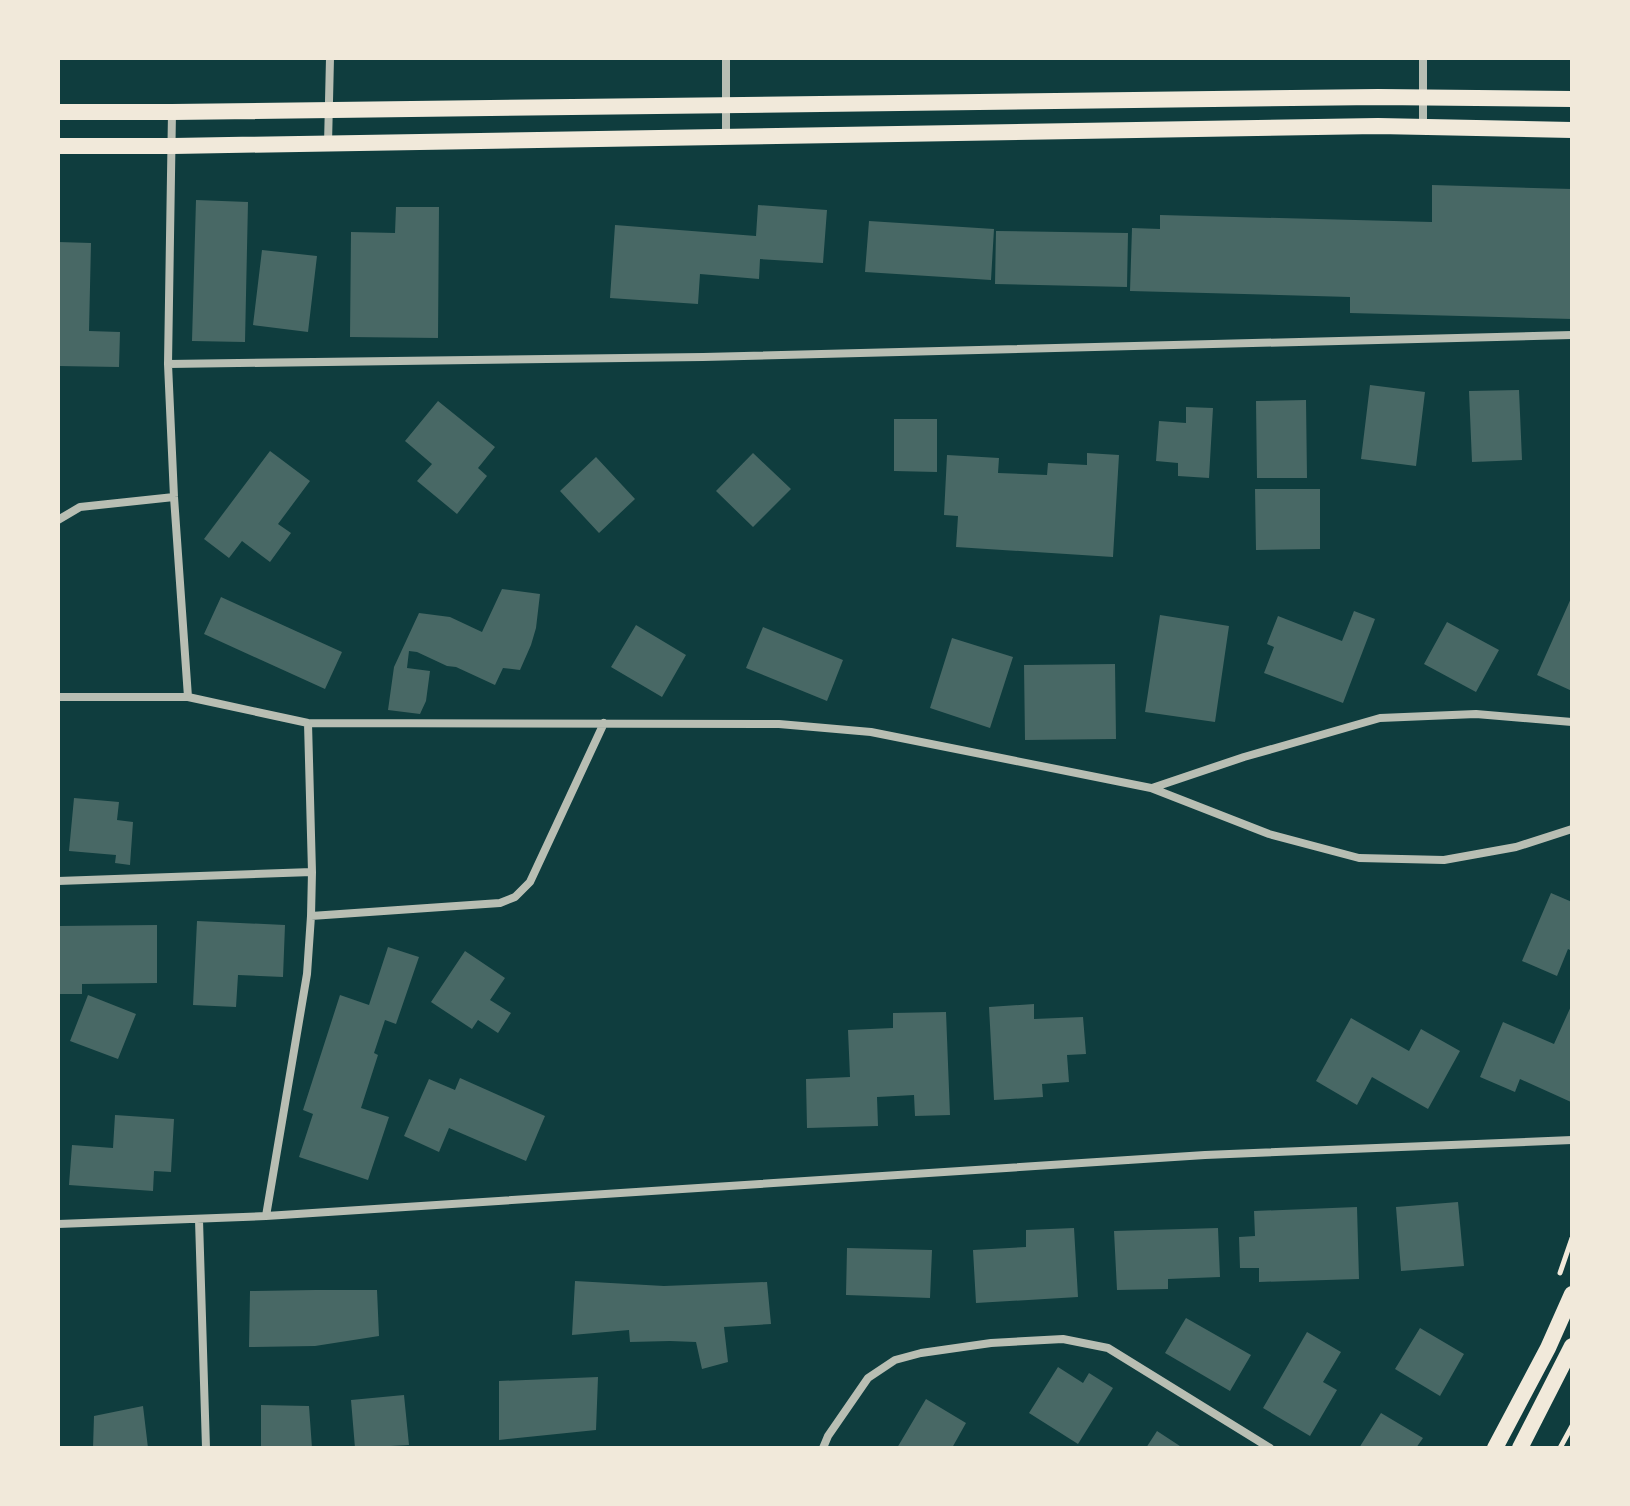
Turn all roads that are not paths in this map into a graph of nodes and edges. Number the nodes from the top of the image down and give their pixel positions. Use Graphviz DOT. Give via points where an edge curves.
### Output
graph roads {
  1 [pos="330,58"];
  2 [pos="726,58"];
  3 [pos="1423,58"];
  4 [pos="1423,98"];
  5 [pos="1572,99"];
  6 [pos="726,105"];
  7 [pos="329,110"];
  8 [pos="58,112"];
  9 [pos="172,112"];
  10 [pos="1423,127"];
  11 [pos="1572,130"];
  12 [pos="726,137"];
  13 [pos="328,144"];
  14 [pos="58,146"];
  15 [pos="173,146"];
  16 [pos="1572,335"];
  17 [pos="168,364"];
  18 [pos="174,497"];
  19 [pos="58,520"];
  20 [pos="58,697"];
  21 [pos="188,697"];
  22 [pos="1572,722"];
  23 [pos="308,723"];
  24 [pos="604,723"];
  25 [pos="1151,788"];
  26 [pos="1572,829"];
  27 [pos="312,872"];
  28 [pos="58,881"];
  29 [pos="311,916"];
  30 [pos="1572,1140"];
  31 [pos="266,1216"];
  32 [pos="199,1220"];
  33 [pos="58,1224"];
  34 [pos="1572,1294"];
  35 [pos="1572,1346"];
  36 [pos="206,1448"];
  37 [pos="823,1448"];
  38 [pos="1270,1448"];
  39 [pos="1495,1448"];
  40 [pos="1520,1448"];
  1 -- 7 [label="street"];
  2 -- 6 [label="street"];
  3 -- 4 [label="street"];
  4 -- 5 [label="main road"];
  4 -- 6 [label="main road"];
  4 -- 10 [label="street"];
  6 -- 7 [label="main road"];
  6 -- 12 [label="street"];
  7 -- 9 [label="main road"];
  7 -- 13 [label="street"];
  8 -- 9 [label="main road"];
  9 -- 15 [label="street"];
  10 -- 11 [label="main road"];
  10 -- 12 [label="main road"];
  12 -- 13 [label="main road"];
  13 -- 15 [label="main road"];
  14 -- 15 [label="main road"];
  15 -- 17 [label="street"];
  16 -- 17 [label="street" via="703,357"];
  17 -- 18 [label="street"];
  18 -- 19 [label="street" via="80,507"];
  18 -- 21 [label="street"];
  20 -- 21 [label="street"];
  21 -- 23 [label="street"];
  22 -- 25 [label="street" via="1476,714 1380,718"];
  23 -- 24 [label="street"];
  23 -- 27 [label="street"];
  24 -- 25 [label="street" via="779,724 871,732"];
  24 -- 29 [label="street" via="530,882 515,897 500,903"];
  25 -- 26 [label="street" via="1269,834 1359,858 1444,860 1516,847"];
  27 -- 28 [label="street"];
  27 -- 29 [label="street"];
  29 -- 31 [label="street" via="307,974"];
  30 -- 31 [label="street" via="1205,1155"];
  31 -- 32 [label="street"];
  32 -- 33 [label="street"];
  32 -- 36 [label="street"];
  34 -- 39 [label="main road"];
  35 -- 40 [label="main road"];
  37 -- 38 [label="street" via="868,1378 895,1360 977,1345 1063,1339 1108,1348"];
}
